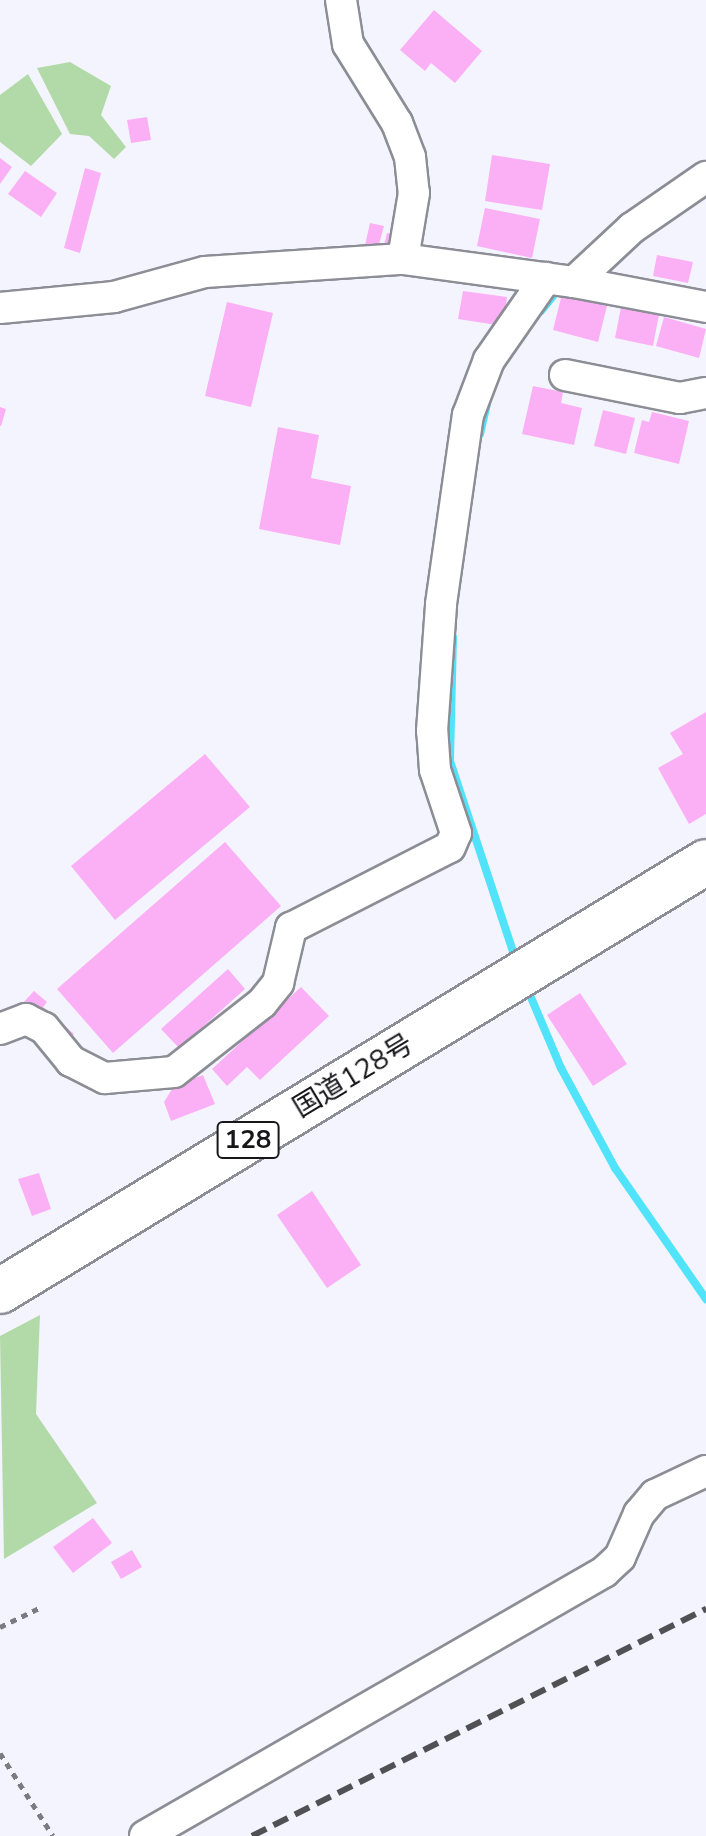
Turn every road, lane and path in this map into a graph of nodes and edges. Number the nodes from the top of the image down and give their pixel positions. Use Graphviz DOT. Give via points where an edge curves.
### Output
graph roads {
  1 [pos="341,0"];
  2 [pos="706,177"];
  3 [pos="403,259"];
  4 [pos="560,280"];
  5 [pos="706,307"];
  6 [pos="0,308"];
  7 [pos="565,375"];
  8 [pos="706,393"];
  9 [pos="706,862"];
  10 [pos="0,1029"];
  11 [pos="0,1291"];
  12 [pos="706,1471"];
  13 [pos="39,1608"];
  14 [pos="0,1627"];
  15 [pos="0,1753"];
  16 [pos="53,1836"];
  17 [pos="145,1836"];
  1 -- 3 [label="street" via="348,44 397,123 410,157 414,193"];
  2 -- 4 [label="street"];
  3 -- 4 [label="street"];
  3 -- 6 [label="street" via="205,272 114,297"];
  4 -- 5 [label="street"];
  4 -- 10 [label="street" via="489,360 468,415 441,604 432,731 435,770 456,833 450,847 291,928 278,983 262,1003 174,1072 105,1078 71,1061 44,1028 26,1019"];
  7 -- 8 [label="street" via="680,398"];
  9 -- 11 [label="highway, 国道128号 / 128"];
  12 -- 17 [label="street" via="655,1495 639,1514 620,1557 604,1572"];
  13 -- 14 [label="path"];
  15 -- 16 [label="path"];
}
